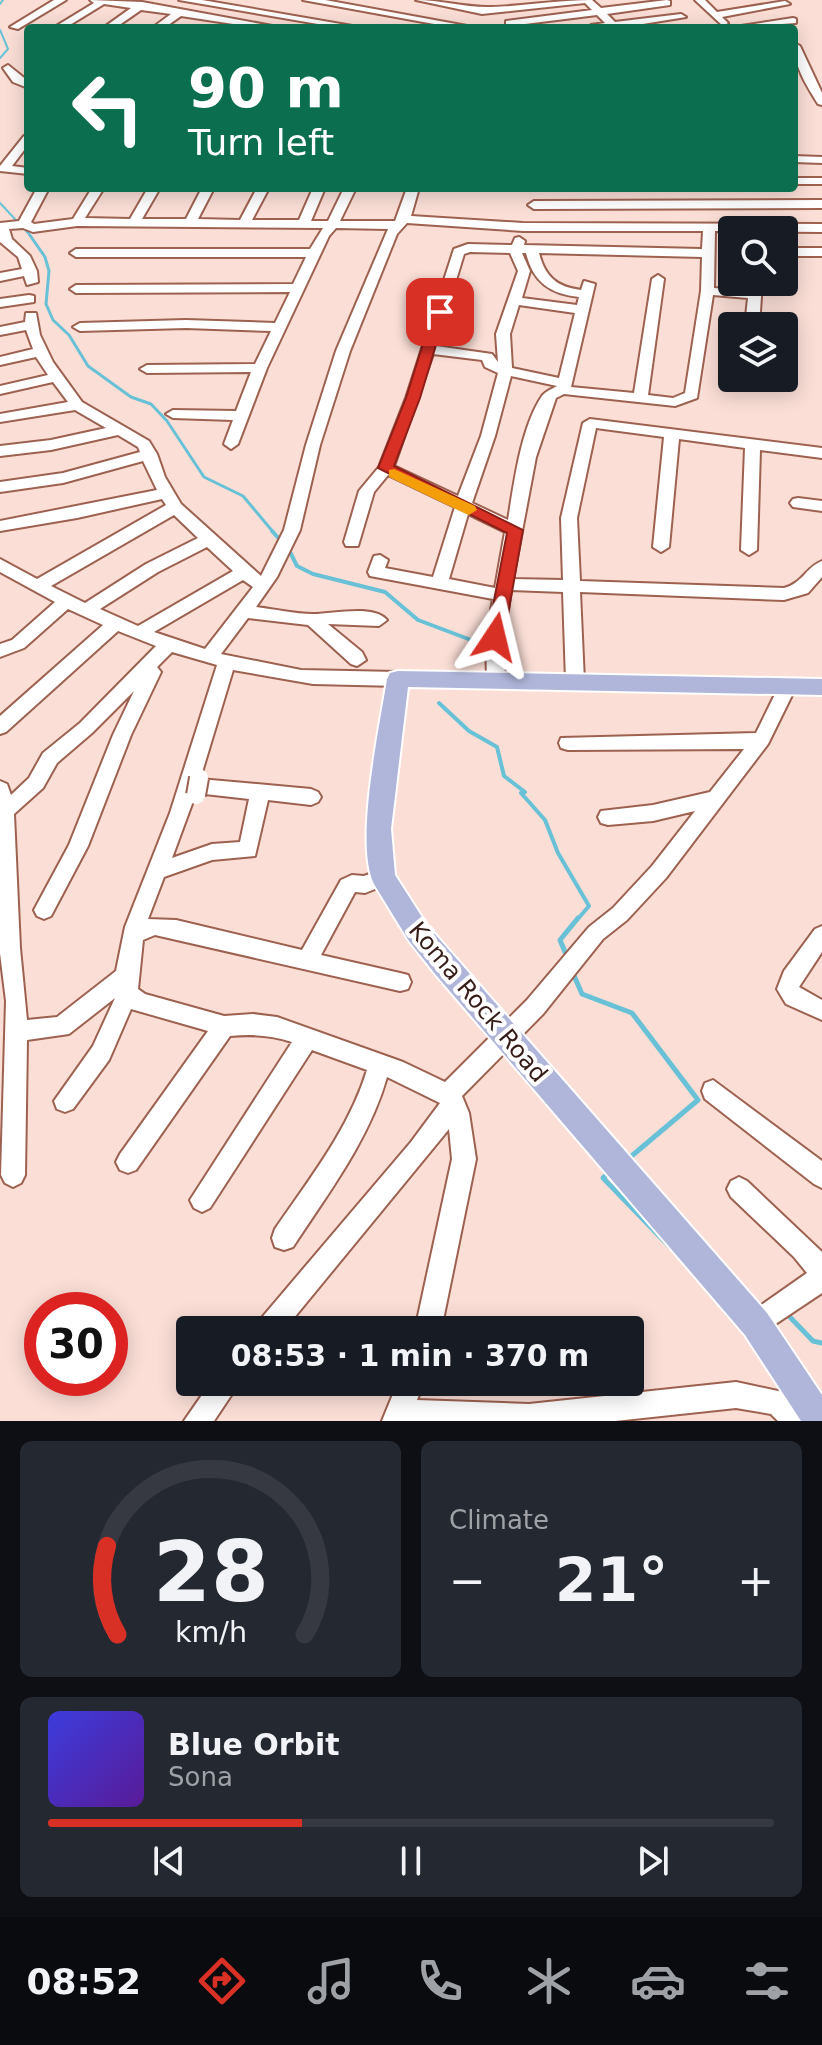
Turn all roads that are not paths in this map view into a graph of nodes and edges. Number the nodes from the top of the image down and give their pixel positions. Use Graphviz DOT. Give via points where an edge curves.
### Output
graph roads {
  1 [pos="61,0"];
  2 [pos="184,0"];
  3 [pos="312,0"];
  4 [pos="421,0"];
  5 [pos="99,1"];
  6 [pos="784,2"];
  7 [pos="144,3"];
  8 [pos="687,3"];
  9 [pos="484,7"];
  10 [pos="181,12"];
  11 [pos="602,12"];
  12 [pos="715,15"];
  13 [pos="224,19"];
  14 [pos="299,23"];
  15 [pos="509,23"];
  16 [pos="64,24"];
  17 [pos="114,24"];
  18 [pos="163,24"];
  19 [pos="217,24"];
  20 [pos="254,24"];
  21 [pos="451,24"];
  22 [pos="612,24"];
  23 [pos="650,24"];
  24 [pos="725,24"];
  25 [pos="791,24"];
  26 [pos="15,27"];
  27 [pos="804,63"];
  28 [pos="8,68"];
  29 [pos="24,76"];
  30 [pos="16,79"];
  31 [pos="798,81"];
  32 [pos="809,81"];
  33 [pos="24,83"];
  34 [pos="822,102"];
  35 [pos="24,143"];
  36 [pos="10,159"];
  37 [pos="798,159"];
  38 [pos="24,160"];
  39 [pos="822,160"];
  40 [pos="24,171"];
  41 [pos="798,181"];
  42 [pos="822,181"];
  43 [pos="40,192"];
  44 [pos="96,192"];
  45 [pos="152,192"];
  46 [pos="206,192"];
  47 [pos="261,192"];
  48 [pos="317,192"];
  49 [pos="348,192"];
  50 [pos="412,192"];
  51 [pos="533,192"];
  52 [pos="562,192"];
  53 [pos="693,192"];
  54 [pos="741,192"];
  55 [pos="822,204"];
  56 [pos="534,205"];
  57 [pos="565,205"];
  58 [pos="695,205"];
  59 [pos="711,206"];
  60 [pos="746,206"];
  61 [pos="77,222"];
  62 [pos="245,222"];
  63 [pos="401,222"];
  64 [pos="134,223"];
  65 [pos="24,224"];
  66 [pos="190,224"];
  67 [pos="303,225"];
  68 [pos="332,225"];
  69 [pos="1,227"];
  70 [pos="530,227"];
  71 [pos="714,227"];
  72 [pos="822,228"];
  73 [pos="17,249"];
  74 [pos="517,251"];
  75 [pos="532,251"];
  76 [pos="0,252"];
  77 [pos="798,252"];
  78 [pos="822,252"];
  79 [pos="76,253"];
  80 [pos="316,253"];
  81 [pos="708,253"];
  82 [pos="0,277"];
  83 [pos="658,279"];
  84 [pos="299,288"];
  85 [pos="76,289"];
  86 [pos="718,290"];
  87 [pos="707,291"];
  88 [pos="29,299"];
  89 [pos="515,301"];
  90 [pos="0,303"];
  91 [pos="583,310"];
  92 [pos="80,327"];
  93 [pos="279,327"];
  94 [pos="0,331"];
  95 [pos="428,349"];
  96 [pos="40,352"];
  97 [pos="0,361"];
  98 [pos="260,368"];
  99 [pos="147,369"];
  100 [pos="505,371"];
  101 [pos="59,377"];
  102 [pos="564,387"];
  103 [pos="0,390"];
  104 [pos="598,394"];
  105 [pos="640,399"];
  106 [pos="77,405"];
  107 [pos="173,414"];
  108 [pos="242,416"];
  109 [pos="0,418"];
  110 [pos="590,423"];
  111 [pos="119,430"];
  112 [pos="672,435"];
  113 [pos="231,444"];
  114 [pos="753,444"];
  115 [pos="0,451"];
  116 [pos="822,453"];
  117 [pos="150,454"];
  118 [pos="386,468"];
  119 [pos="0,487"];
  120 [pos="170,500"];
  121 [pos="798,503"];
  122 [pos="822,506"];
  123 [pos="464,507"];
  124 [pos="0,526"];
  125 [pos="515,530"];
  126 [pos="211,538"];
  127 [pos="352,542"];
  128 [pos="661,547"];
  129 [pos="749,550"];
  130 [pos="380,560"];
  131 [pos="0,565"];
  132 [pos="822,567"];
  133 [pos="244,572"];
  134 [pos="439,584"];
  135 [pos="39,585"];
  136 [pos="262,586"];
  137 [pos="527,586"];
  138 [pos="572,588"];
  139 [pos="504,590"];
  140 [pos="67,600"];
  141 [pos="86,610"];
  142 [pos="242,611"];
  143 [pos="573,614"];
  144 [pos="313,620"];
  145 [pos="379,620"];
  146 [pos="111,622"];
  147 [pos="139,633"];
  148 [pos="165,643"];
  149 [pos="0,651"];
  150 [pos="218,659"];
  151 [pos="357,660"];
  152 [pos="144,670"];
  153 [pos="398,679"];
  154 [pos="496,680"];
  155 [pos="575,681"];
  156 [pos="787,687"];
  157 [pos="822,687"];
  158 [pos="0,727"];
  159 [pos="762,739"];
  160 [pos="568,743"];
  161 [pos="195,786"];
  162 [pos="260,794"];
  163 [pos="311,797"];
  164 [pos="714,799"];
  165 [pos="3,800"];
  166 [pos="608,817"];
  167 [pos="160,870"];
  168 [pos="383,877"];
  169 [pos="44,910"];
  170 [pos="134,934"];
  171 [pos="822,936"];
  172 [pos="307,961"];
  173 [pos="400,982"];
  174 [pos="126,986"];
  175 [pos="822,1010"];
  176 [pos="224,1026"];
  177 [pos="17,1031"];
  178 [pos="506,1037"];
  179 [pos="307,1039"];
  180 [pos="380,1064"];
  181 [pos="713,1091"];
  182 [pos="451,1099"];
  183 [pos="65,1101"];
  184 [pos="128,1162"];
  185 [pos="13,1175"];
  186 [pos="822,1176"];
  187 [pos="739,1189"];
  188 [pos="202,1200"];
  189 [pos="284,1238"];
  190 [pos="822,1272"];
  191 [pos="822,1278"];
  192 [pos="746,1314"];
  193 [pos="280,1316"];
  194 [pos="431,1316"];
  195 [pos="216,1396"];
  196 [pos="405,1396"];
  197 [pos="397,1417"];
  198 [pos="197,1421"];
  199 [pos="796,1421"];
  200 [pos="820,1421"];
  1 -- 26 [label="street"];
  2 -- 14 [label="street"];
  3 -- 14 [label="street"];
  3 -- 21 [label="street"];
  4 -- 9 [label="street"];
  5 -- 7 [label="street"];
  5 -- 16 [label="street"];
  6 -- 12 [label="street"];
  6 -- 25 [label="street"];
  7 -- 10 [label="street"];
  7 -- 17 [label="street"];
  8 -- 11 [label="street"];
  8 -- 12 [label="street"];
  8 -- 23 [label="street" via="685,22"];
  9 -- 11 [label="street" via="587,0"];
  10 -- 13 [label="street"];
  10 -- 18 [label="street"];
  11 -- 15 [label="street"];
  11 -- 22 [label="street"];
  12 -- 24 [label="street"];
  13 -- 19 [label="street"];
  13 -- 20 [label="street"];
  27 -- 32 [label="street"];
  28 -- 30 [label="street"];
  29 -- 30 [label="street"];
  30 -- 33 [label="street"];
  31 -- 32 [label="street"];
  32 -- 34 [label="street"];
  35 -- 36 [label="street"];
  36 -- 38 [label="street"];
  36 -- 40 [label="street" via="4,170"];
  37 -- 39 [label="street"];
  41 -- 42 [label="street"];
  43 -- 65 [label="street"];
  44 -- 61 [label="street"];
  45 -- 64 [label="street"];
  46 -- 66 [label="street"];
  47 -- 62 [label="street"];
  48 -- 67 [label="street"];
  49 -- 68 [label="street"];
  50 -- 63 [label="street"];
  51 -- 56 [label="street"];
  52 -- 57 [label="street"];
  53 -- 58 [label="street"];
  54 -- 60 [label="street"];
  55 -- 60 [label="street"];
  56 -- 57 [label="street"];
  56 -- 70 [label="street"];
  57 -- 58 [label="street" via="646,198"];
  58 -- 59 [label="street"];
  59 -- 60 [label="street"];
  59 -- 71 [label="street"];
  61 -- 64 [label="street"];
  61 -- 65 [label="street" via="33,228"];
  62 -- 66 [label="street"];
  62 -- 67 [label="street"];
  63 -- 68 [label="street"];
  63 -- 70 [label="street"];
  63 -- 136 [label="street" via="391,233 350,331 296,520"];
  64 -- 66 [label="street"];
  65 -- 69 [label="street"];
  67 -- 68 [label="street"];
  68 -- 80 [label="street"];
  69 -- 73 [label="street" via="5,240"];
  70 -- 71 [label="street"];
  70 -- 74 [label="street"];
  71 -- 72 [label="street"];
  71 -- 81 [label="street"];
  73 -- 76 [label="street"];
  73 -- 82 [label="street" via="31,276"];
  74 -- 75 [label="street"];
  74 -- 89 [label="street" via="524,271"];
  74 -- 95 [label="street" via="458,252"];
  75 -- 81 [label="street"];
  75 -- 91 [label="street" via="545,284 565,293 587,289"];
  77 -- 78 [label="street"];
  79 -- 80 [label="street"];
  80 -- 84 [label="street"];
  81 -- 87 [label="street"];
  83 -- 105 [label="street"];
  84 -- 85 [label="street"];
  84 -- 93 [label="street"];
  86 -- 87 [label="street"];
  87 -- 105 [label="street" via="692,395 675,402"];
  88 -- 90 [label="street"];
  89 -- 91 [label="street"];
  89 -- 100 [label="street" via="503,334"];
  91 -- 102 [label="street"];
  92 -- 93 [label="street"];
  93 -- 98 [label="street"];
  94 -- 96 [label="street" via="32,321"];
  95 -- 100 [label="street" via="487,357"];
  95 -- 118 [label="street"];
  96 -- 97 [label="street"];
  96 -- 101 [label="street"];
  98 -- 99 [label="street"];
  98 -- 108 [label="street"];
  100 -- 102 [label="street"];
  100 -- 123 [label="street"];
  101 -- 103 [label="street"];
  101 -- 106 [label="street"];
  102 -- 104 [label="street"];
  102 -- 125 [label="street" via="550,395 540,415"];
  104 -- 105 [label="street"];
  104 -- 110 [label="street"];
  106 -- 109 [label="street"];
  106 -- 111 [label="street"];
  107 -- 108 [label="street"];
  108 -- 113 [label="street"];
  110 -- 112 [label="street"];
  110 -- 138 [label="street" via="569,518"];
  111 -- 115 [label="street"];
  111 -- 117 [label="street" via="144,444"];
  112 -- 114 [label="street"];
  112 -- 128 [label="street"];
  114 -- 116 [label="street"];
  114 -- 129 [label="street"];
  117 -- 119 [label="street" via="63,478"];
  117 -- 120 [label="street"];
  118 -- 123 [label="street"];
  118 -- 127 [label="street" via="367,491"];
  120 -- 124 [label="street"];
  120 -- 126 [label="street"];
  120 -- 135 [label="street"];
  121 -- 122 [label="street"];
  123 -- 125 [label="street"];
  123 -- 134 [label="street"];
  125 -- 139 [label="street"];
  126 -- 133 [label="street"];
  126 -- 141 [label="street"];
  130 -- 134 [label="street" via="376,572"];
  131 -- 135 [label="street"];
  132 -- 138 [label="street" via="802,589 784,594"];
  133 -- 136 [label="street"];
  133 -- 147 [label="street"];
  134 -- 139 [label="street"];
  135 -- 140 [label="street"];
  136 -- 142 [label="street"];
  137 -- 138 [label="street"];
  137 -- 139 [label="street"];
  137 -- 143 [label="street" via="560,601"];
  138 -- 143 [label="street"];
  139 -- 154 [label="street" via="495,637"];
  140 -- 141 [label="street"];
  140 -- 149 [label="street" via="18,644"];
  141 -- 146 [label="street"];
  142 -- 144 [label="street"];
  142 -- 150 [label="street"];
  143 -- 155 [label="street"];
  144 -- 145 [label="street"];
  144 -- 151 [label="street"];
  146 -- 147 [label="street"];
  146 -- 158 [label="street" via="98,643"];
  147 -- 148 [label="street"];
  148 -- 150 [label="street"];
  148 -- 152 [label="street"];
  150 -- 153 [label="street" via="299,676"];
  150 -- 161 [label="street"];
  152 -- 165 [label="street" via="50,758 36,783"];
  152 -- 169 [label="street" via="152,672 78,846"];
  153 -- 154 [label="main road"];
  153 -- 168 [label="main road, Koma Rock Road" via="380,802"];
  154 -- 155 [label="main road"];
  155 -- 156 [label="main road"];
  156 -- 157 [label="main road"];
  156 -- 159 [label="street"];
  159 -- 160 [label="street"];
  159 -- 164 [label="street"];
  161 -- 162 [label="street"];
  161 -- 167 [label="street"];
  162 -- 163 [label="street"];
  162 -- 167 [label="street" via="248,850 201,854"];
  164 -- 166 [label="street"];
  164 -- 178 [label="street" via="641,893 596,933"];
  165 -- 177 [label="street"];
  167 -- 170 [label="street"];
  168 -- 172 [label="street" via="348,886"];
  168 -- 178 [label="main road, Koma Rock Road" via="425,941"];
  170 -- 172 [label="street" via="154,926 176,929"];
  170 -- 174 [label="street"];
  171 -- 175 [label="street" via="788,989"];
  172 -- 173 [label="street"];
  174 -- 176 [label="street" via="139,1002"];
  174 -- 177 [label="street" via="61,1027"];
  174 -- 183 [label="street" via="101,1053"];
  176 -- 179 [label="street" via="266,1025"];
  176 -- 184 [label="street"];
  177 -- 185 [label="street"];
  178 -- 182 [label="street"];
  178 -- 192 [label="main road, Koma Rock Road"];
  179 -- 180 [label="street"];
  179 -- 188 [label="street"];
  180 -- 182 [label="street"];
  180 -- 189 [label="street" via="367,1107"];
  181 -- 186 [label="street"];
  182 -- 193 [label="street" via="419,1150"];
  182 -- 194 [label="street" via="464,1159"];
  187 -- 190 [label="street"];
  191 -- 192 [label="street"];
  192 -- 200 [label="main road, Koma Rock Road"];
  195 -- 198 [label="street"];
  196 -- 197 [label="street"];
  197 -- 199 [label="street" via="444,1412 529,1417 736,1395 778,1402"];
}
